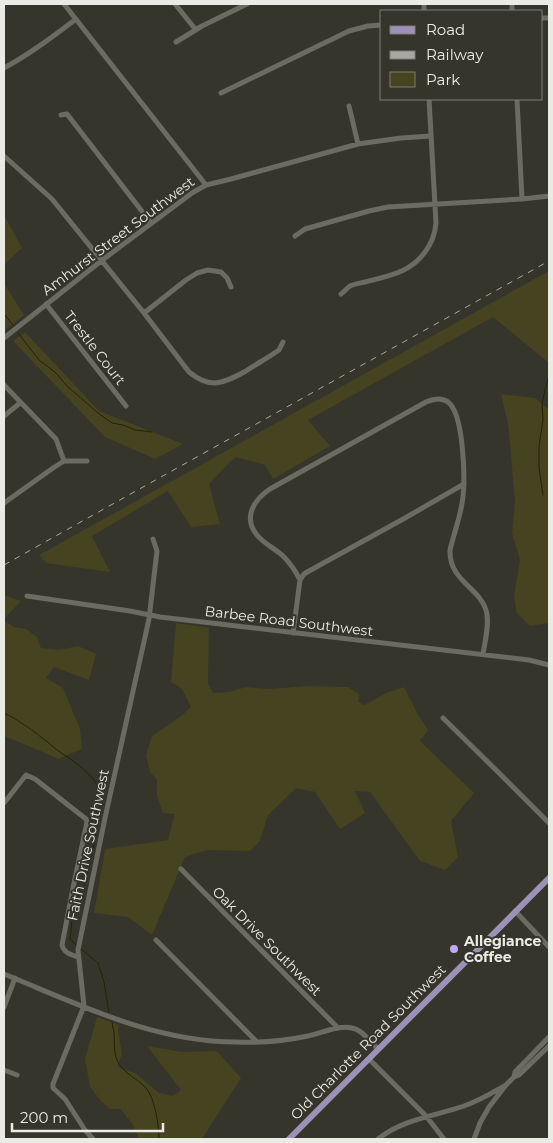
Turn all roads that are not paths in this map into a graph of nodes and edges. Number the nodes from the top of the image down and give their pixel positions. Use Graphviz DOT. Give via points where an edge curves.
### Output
graph roads {
  1 [pos="64,4"];
  2 [pos="176,4"];
  3 [pos="247,4"];
  4 [pos="76,19"];
  5 [pos="380,25"];
  6 [pos="196,30"];
  7 [pos="176,42"];
  8 [pos="4,68"];
  9 [pos="221,93"];
  10 [pos="429,100"];
  11 [pos="517,100"];
  12 [pos="348,106"];
  13 [pos="61,115"];
  14 [pos="431,136"];
  15 [pos="358,144"];
  16 [pos="4,156"];
  17 [pos="206,185"];
  18 [pos="549,196"];
  19 [pos="522,200"];
  20 [pos="435,205"];
  21 [pos="151,223"];
  22 [pos="294,236"];
  23 [pos="101,261"];
  24 [pos="232,287"];
  25 [pos="341,294"];
  26 [pos="46,304"];
  27 [pos="144,313"];
  28 [pos="4,338"];
  29 [pos="283,342"];
  30 [pos="4,385"];
  31 [pos="20,403"];
  32 [pos="126,406"];
  33 [pos="4,416"];
  34 [pos="64,461"];
  35 [pos="87,462"];
  36 [pos="464,484"];
  37 [pos="4,503"];
  38 [pos="153,539"];
  39 [pos="300,580"];
  40 [pos="27,596"];
  41 [pos="150,615"];
  42 [pos="293,633"];
  43 [pos="483,654"];
  44 [pos="549,665"];
  45 [pos="443,718"];
  46 [pos="4,803"];
  47 [pos="549,823"];
  48 [pos="181,869"];
  49 [pos="549,878"];
  50 [pos="515,911"];
  51 [pos="156,940"];
  52 [pos="549,947"];
  53 [pos="78,957"];
  54 [pos="4,974"];
  55 [pos="15,978"];
  56 [pos="84,1006"];
  57 [pos="4,1007"];
  58 [pos="338,1028"];
  59 [pos="549,1037"];
  60 [pos="257,1042"];
  61 [pos="549,1046"];
  62 [pos="378,1049"];
  63 [pos="369,1059"];
  64 [pos="4,1070"];
  65 [pos="17,1075"];
  66 [pos="514,1077"];
  67 [pos="506,1085"];
  68 [pos="426,1116"];
  69 [pos="93,1139"];
  70 [pos="289,1139"];
  71 [pos="378,1139"];
  72 [pos="444,1139"];
  73 [pos="474,1139"];
  1 -- 4 [label="street"];
  2 -- 6 [label="street"];
  3 -- 6 [label="street"];
  4 -- 8 [label="street"];
  4 -- 17 [label="street"];
  5 -- 9 [label="street" via="350,31"];
  6 -- 7 [label="street"];
  10 -- 14 [label="street"];
  11 -- 19 [label="street"];
  12 -- 15 [label="street"];
  13 -- 21 [label="street" via="67,114"];
  14 -- 15 [label="street, Amhurst Street Southwest"];
  14 -- 20 [label="street"];
  15 -- 17 [label="street, Amhurst Street Southwest"];
  16 -- 23 [label="street" via="52,199"];
  17 -- 21 [label="street, Amhurst Street Southwest"];
  18 -- 19 [label="street"];
  19 -- 20 [label="street"];
  20 -- 22 [label="street" via="369,211 305,229"];
  20 -- 25 [label="street" via="434,236 417,262 407,270 350,286"];
  21 -- 23 [label="street, Amhurst Street Southwest"];
  23 -- 26 [label="street, Amhurst Street Southwest"];
  23 -- 27 [label="street"];
  24 -- 27 [label="street" via="221,272 197,272"];
  26 -- 28 [label="street, Amhurst Street Southwest"];
  26 -- 32 [label="street, Trestle Court"];
  27 -- 29 [label="street" via="190,372 208,383 229,381 273,354"];
  30 -- 31 [label="street"];
  31 -- 33 [label="street"];
  31 -- 34 [label="street" via="56,439"];
  34 -- 35 [label="street"];
  34 -- 37 [label="street"];
  36 -- 39 [label="street" via="309,571"];
  36 -- 39 [label="street" via="455,411 449,402 437,399 426,402 270,488 254,503 250,516 252,524 256,534 287,560"];
  36 -- 43 [label="street" via="450,557 457,574 485,606"];
  38 -- 41 [label="street, Faith Drive Southwest" via="157,551"];
  39 -- 42 [label="street"];
  40 -- 41 [label="street, Barbee Road Southwest"];
  41 -- 42 [label="street, Barbee Road Southwest"];
  41 -- 53 [label="street, Faith Drive Southwest"];
  42 -- 43 [label="street, Barbee Road Southwest"];
  43 -- 44 [label="street, Barbee Road Southwest"];
  45 -- 47 [label="street"];
  46 -- 53 [label="street" via="26,775 86,819 63,941 64,950"];
  48 -- 58 [label="street, Oak Drive Southwest"];
  49 -- 50 [label="main road, Old Charlotte Road Southwest"];
  50 -- 52 [label="street"];
  50 -- 62 [label="main road, Old Charlotte Road Southwest"];
  51 -- 60 [label="street"];
  53 -- 56 [label="street, Faith Drive Southwest"];
  54 -- 55 [label="street"];
  55 -- 56 [label="street"];
  55 -- 57 [label="street"];
  56 -- 60 [label="street" via="173,1036"];
  56 -- 69 [label="street, Faith Drive Southwest" via="53,1088 65,1099"];
  58 -- 60 [label="street" via="308,1036"];
  58 -- 62 [label="street" via="360,1031"];
  59 -- 66 [label="street" via="515,1072"];
  61 -- 66 [label="street"];
  62 -- 63 [label="main road, Old Charlotte Road Southwest"];
  63 -- 68 [label="street"];
  63 -- 70 [label="main road, Old Charlotte Road Southwest"];
  64 -- 65 [label="street"];
  66 -- 67 [label="street"];
  67 -- 68 [label="street" via="466,1106"];
  67 -- 73 [label="street" via="489,1107"];
  68 -- 71 [label="street" via="395,1128"];
  68 -- 72 [label="street"];
}
